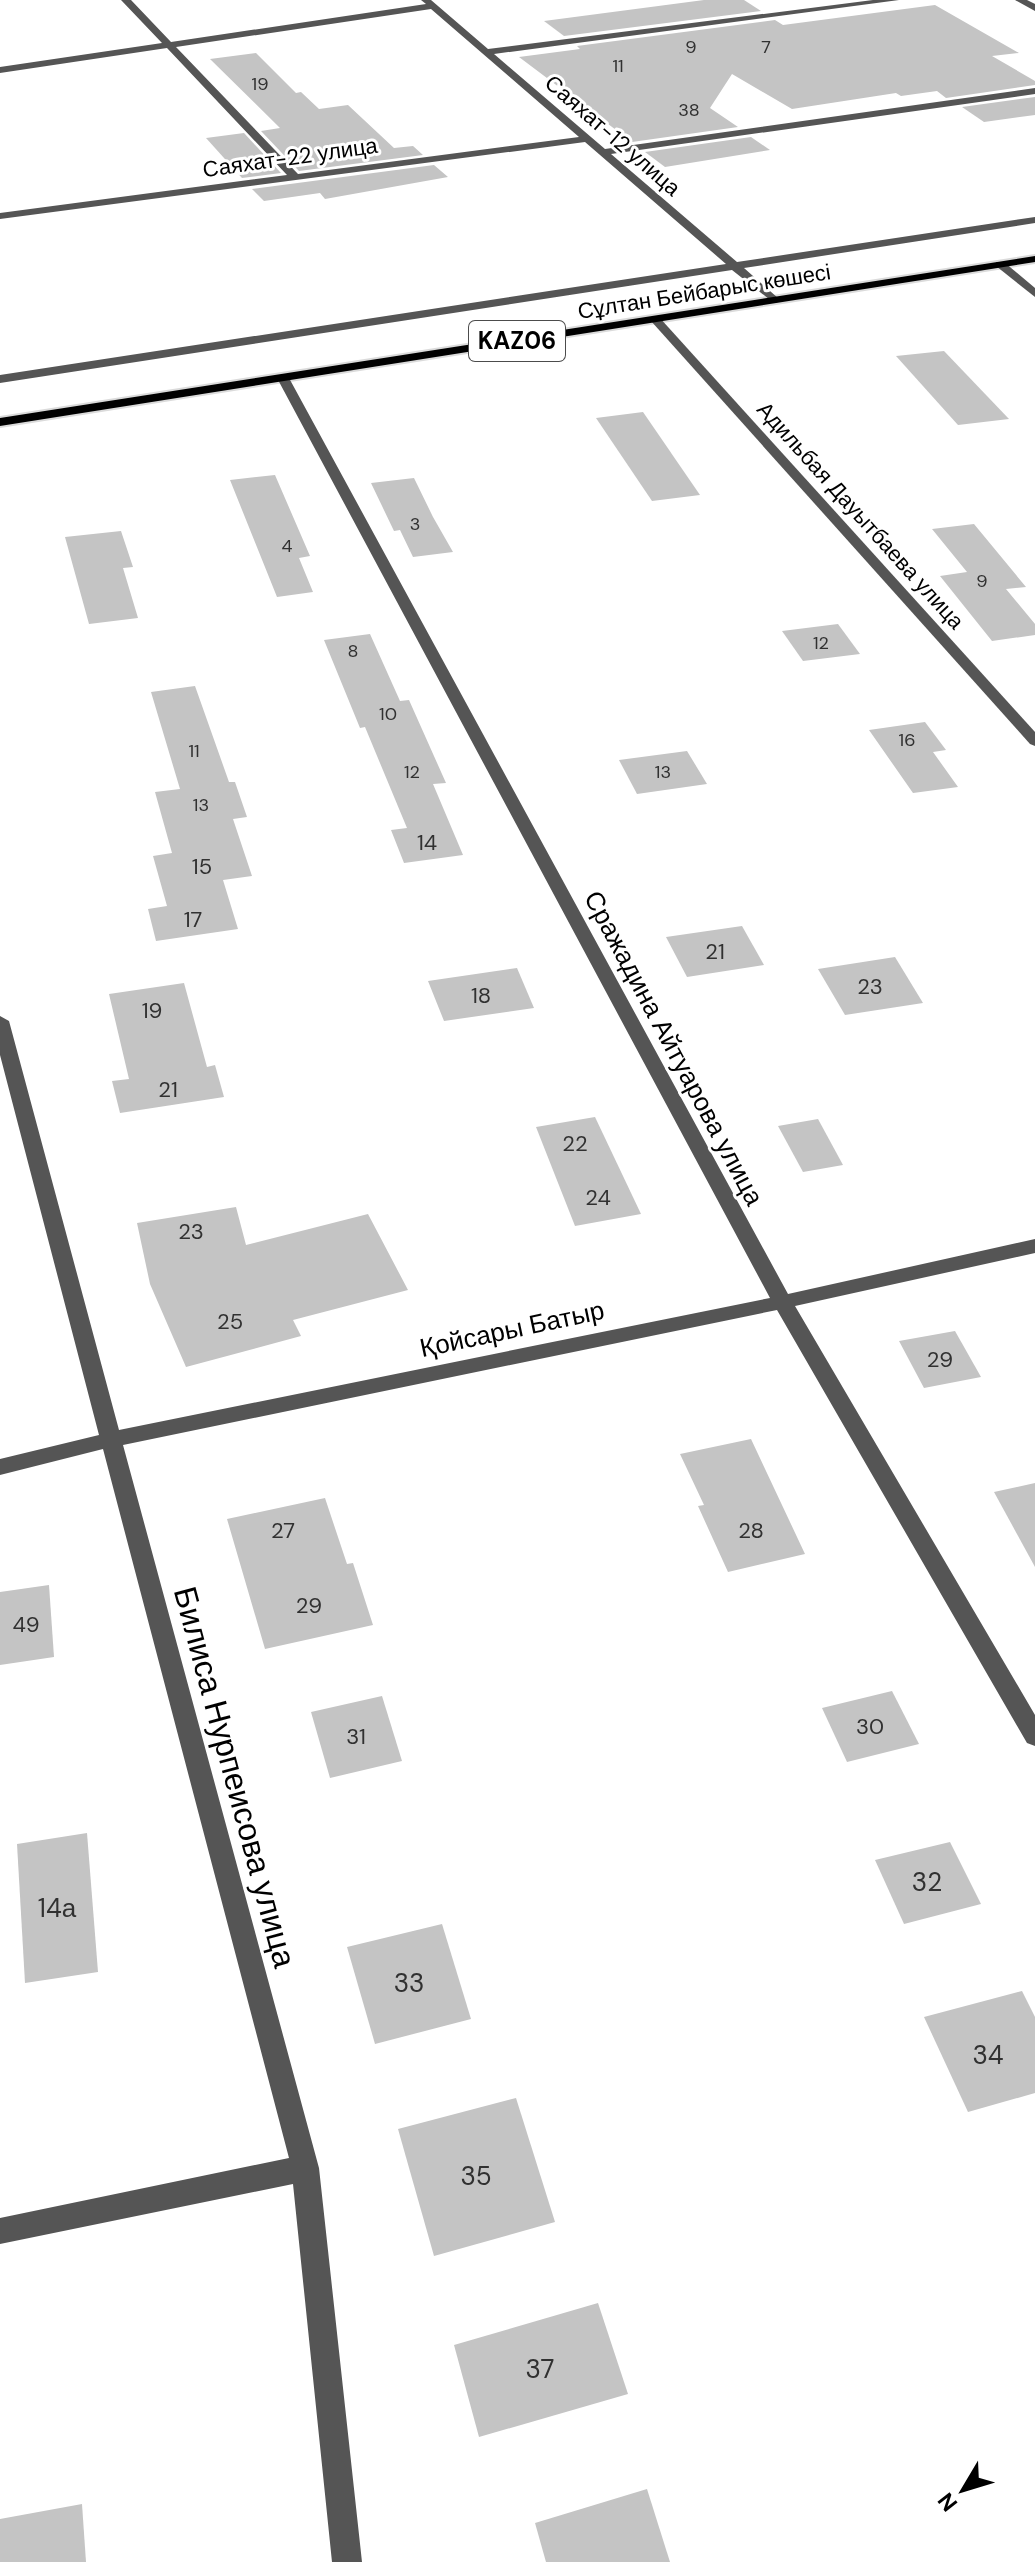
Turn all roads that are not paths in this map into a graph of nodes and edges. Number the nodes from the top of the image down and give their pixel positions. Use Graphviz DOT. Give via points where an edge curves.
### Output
graph roads {
  1 [pos="126,0"];
  2 [pos="894,0"];
  3 [pos="1020,0"];
  4 [pos="430,3"];
  5 [pos="1035,8"];
  6 [pos="169,45"];
  7 [pos="486,52"];
  8 [pos="0,70"];
  9 [pos="1035,91"];
  10 [pos="585,139"];
  11 [pos="600,153"];
  12 [pos="294,176"];
  13 [pos="0,216"];
  14 [pos="1035,220"];
  15 [pos="1035,259"];
  16 [pos="1000,264"];
  17 [pos="734,266"];
  18 [pos="1035,294"];
  19 [pos="774,300"];
  20 [pos="655,319"];
  21 [pos="283,378"];
  22 [pos="0,379"];
  23 [pos="0,422"];
  24 [pos="1035,741"];
  25 [pos="0,1021"];
  26 [pos="1035,1246"];
  27 [pos="782,1302"];
  28 [pos="113,1439"];
  29 [pos="0,1467"];
  30 [pos="1035,1736"];
  31 [pos="305,2168"];
  32 [pos="0,2231"];
  33 [pos="347,2562"];
  1 -- 6 [label="street"];
  2 -- 7 [label="street"];
  3 -- 5 [label="street"];
  4 -- 6 [label="street"];
  4 -- 7 [label="street, Саяхат-12 улица"];
  6 -- 8 [label="street"];
  6 -- 12 [label="street"];
  7 -- 10 [label="street, Саяхат-12 улица"];
  9 -- 11 [label="street"];
  10 -- 11 [label="street, Саяхат-12 улица"];
  10 -- 12 [label="street, Саяхат-22 улица"];
  11 -- 17 [label="street, Саяхат-12 улица"];
  12 -- 13 [label="street, Саяхат-22 улица"];
  14 -- 17 [label="street"];
  15 -- 16 [label="main road, Сұлтан Бейбарыс көшесі / KAZ06"];
  16 -- 18 [label="street"];
  16 -- 19 [label="main road, Сұлтан Бейбарыс көшесі / KAZ06"];
  17 -- 19 [label="street, Саяхат-12 улица"];
  17 -- 22 [label="street"];
  19 -- 20 [label="main road, Сұлтан Бейбарыс көшесі / KAZ06"];
  20 -- 21 [label="main road, Сұлтан Бейбарыс көшесі / KAZ06"];
  20 -- 24 [label="street, Адильбая Дауытбаева улица"];
  21 -- 23 [label="main road, Сұлтан Бейбарыс көшесі / KAZ06"];
  21 -- 27 [label="street, Сражадина Айтуарова улица"];
  25 -- 28 [label="street, Билиса Нурпеисова улица"];
  26 -- 27 [label="street, Қойсары Батыр"];
  27 -- 28 [label="street, Қойсары Батыр"];
  27 -- 30 [label="street, Сражадина Айтуарова улица"];
  28 -- 29 [label="street, Қойсары Батыр"];
  28 -- 31 [label="street, Билиса Нурпеисова улица"];
  31 -- 32 [label="street"];
  31 -- 33 [label="street, Билиса Нурпеисова улица"];
}
